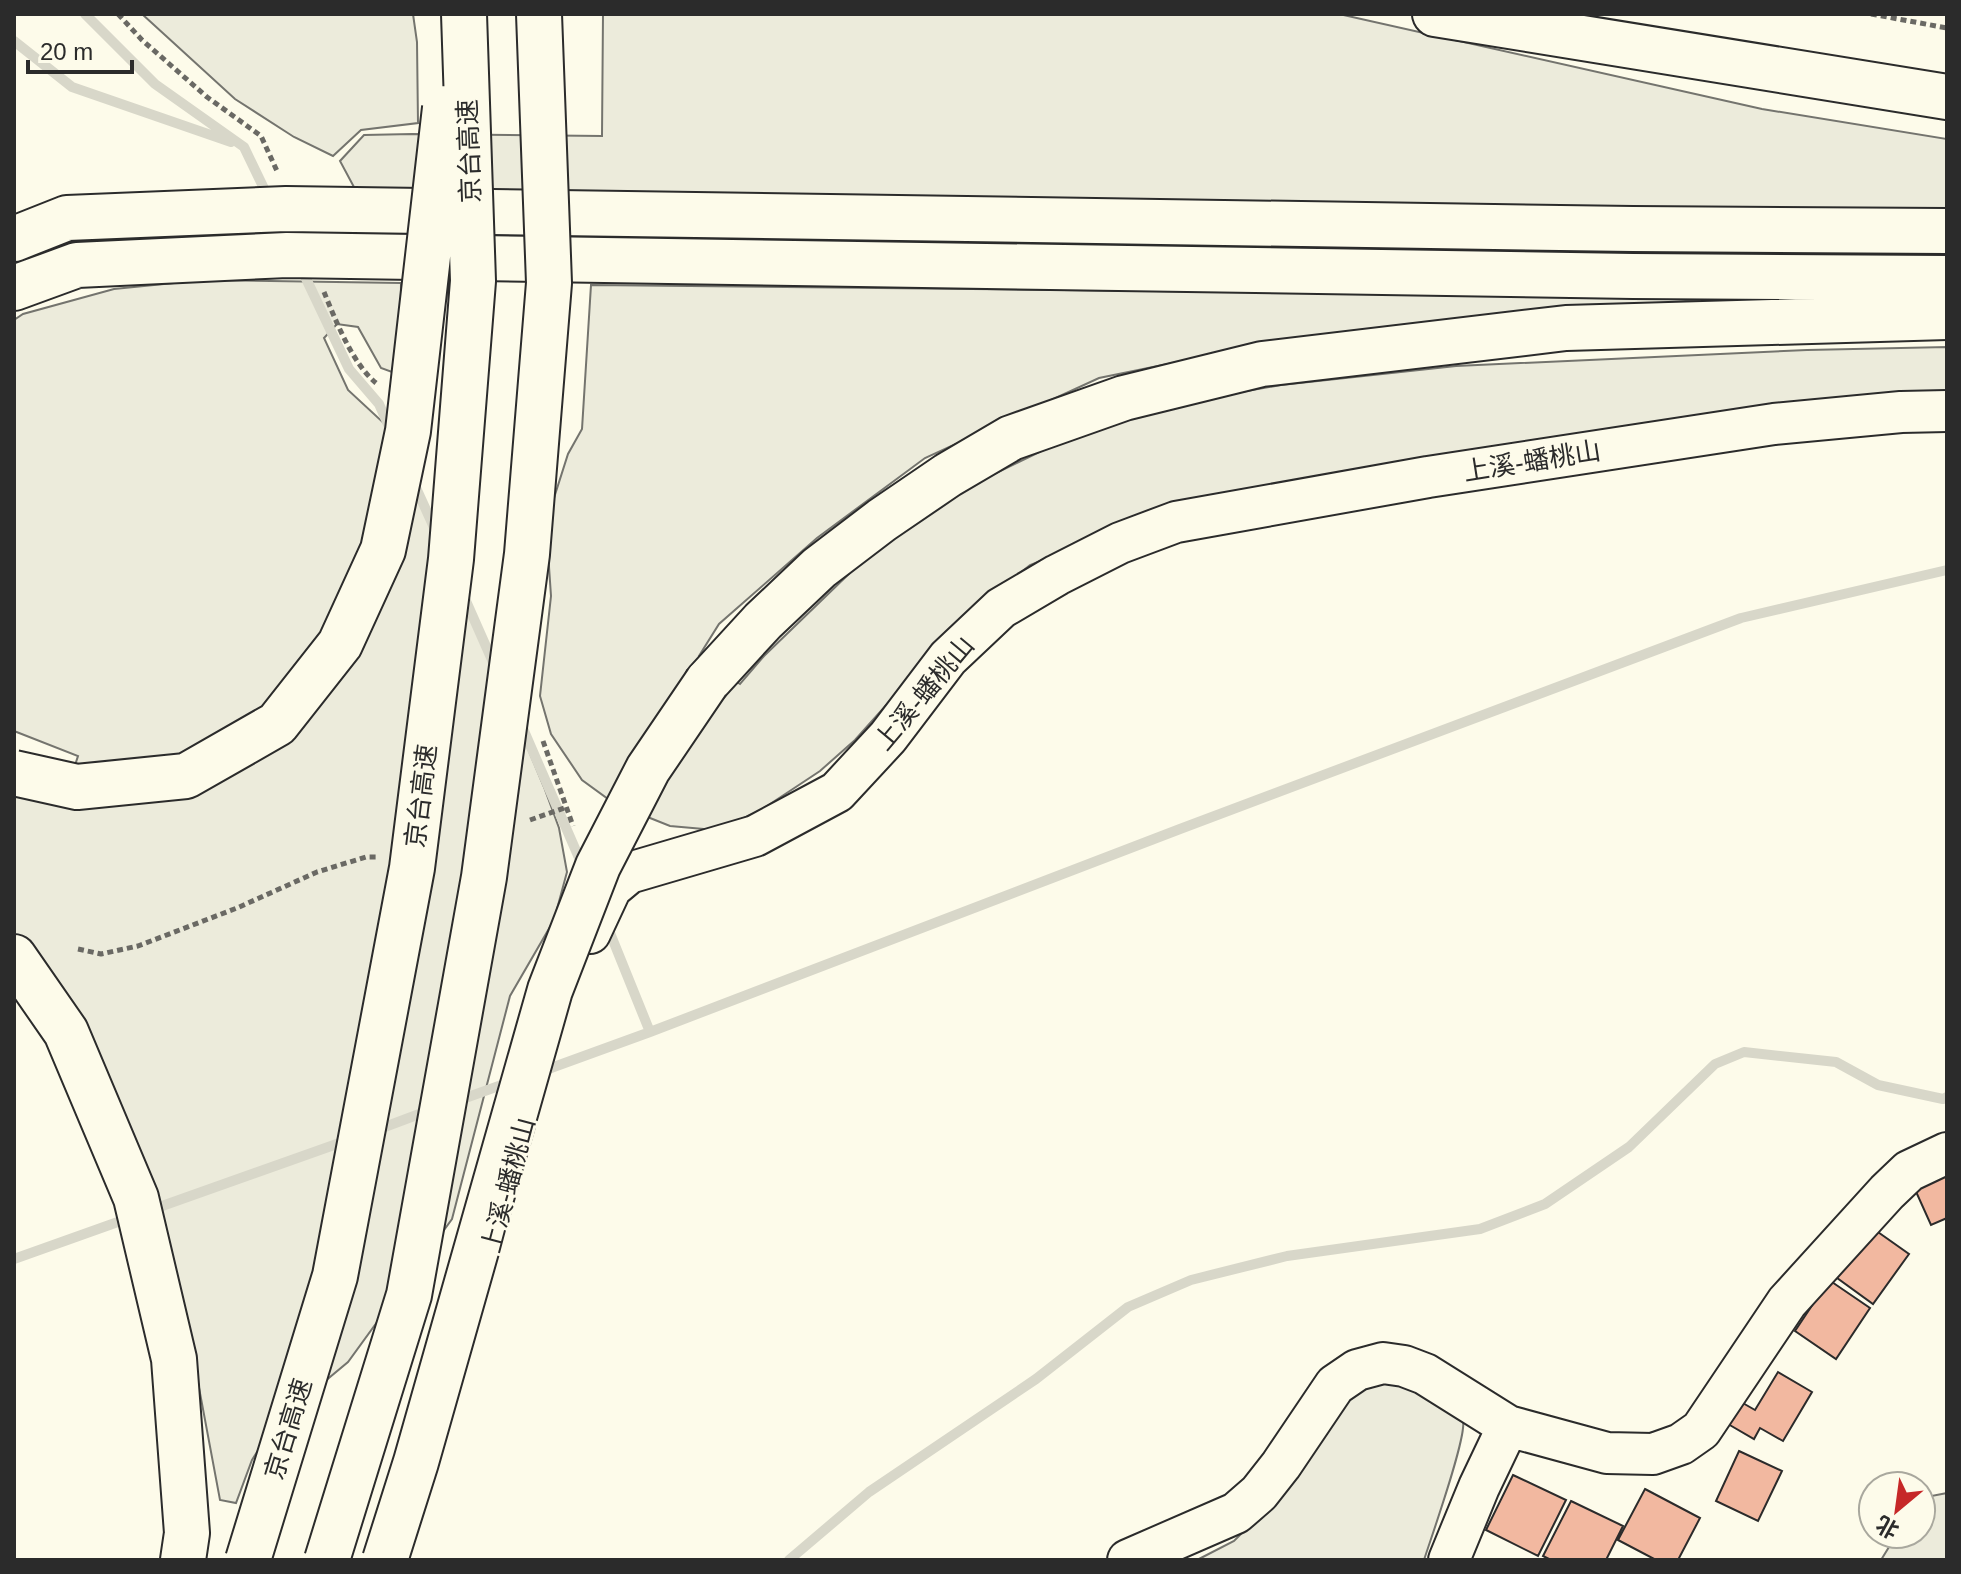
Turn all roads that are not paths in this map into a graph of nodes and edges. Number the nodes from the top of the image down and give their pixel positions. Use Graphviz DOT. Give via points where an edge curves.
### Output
graph roads {
  1 [pos="456,14"];
  2 [pos="464,14"];
  3 [pos="539,14"];
  4 [pos="1435,14"];
  5 [pos="1947,97"];
  6 [pos="1947,231"];
  7 [pos="14,239"];
  8 [pos="1947,278"];
  9 [pos="14,288"];
  10 [pos="1947,317"];
  11 [pos="1947,411"];
  12 [pos="14,773"];
  13 [pos="14,957"];
  14 [pos="1947,1153"];
  15 [pos="1508,1426"];
  16 [pos="183,1560"];
  17 [pos="248,1560"];
  18 [pos="327,1560"];
  19 [pos="385,1560"];
  20 [pos="1128,1560"];
  21 [pos="1449,1560"];
  1 -- 12 [label="highway, bridge" via="408,431 383,550 340,644 277,724 186,776 77,787"];
  2 -- 17 [label="highway, 京台高速, bridge" via="473,281 451,559 412,868 335,1276"];
  3 -- 18 [label="highway, bridge" via="549,283 527,554 484,877 409,1295"];
  4 -- 5 [label="highway"];
  6 -- 7 [label="highway" via="286,209 67,218"];
  8 -- 9 [label="highway" via="287,255 77,265"];
  10 -- 19 [label="highway, bridge" via="1566,328 1262,364 1124,398 1011,438 948,475 819,568 707,682 648,769 598,866 550,990"];
  11 -- 19 [label="street, 上溪-蟠桃山" via="1774,424 1176,522 1120,543 1001,608 948,658 888,737 837,792 755,836 629,873 611,888 555,1006 494,1243"];
  13 -- 16 [label="highway" via="66,1032 136,1198 174,1359 187,1533"];
  14 -- 15 [label="street" via="1909,1171 1887,1192 1787,1302 1701,1430 1681,1444 1653,1454 1607,1453"];
  15 -- 20 [label="street" via="1404,1366 1383,1363 1357,1370 1335,1385 1281,1465 1236,1513"];
  15 -- 21 [label="street"];
}
